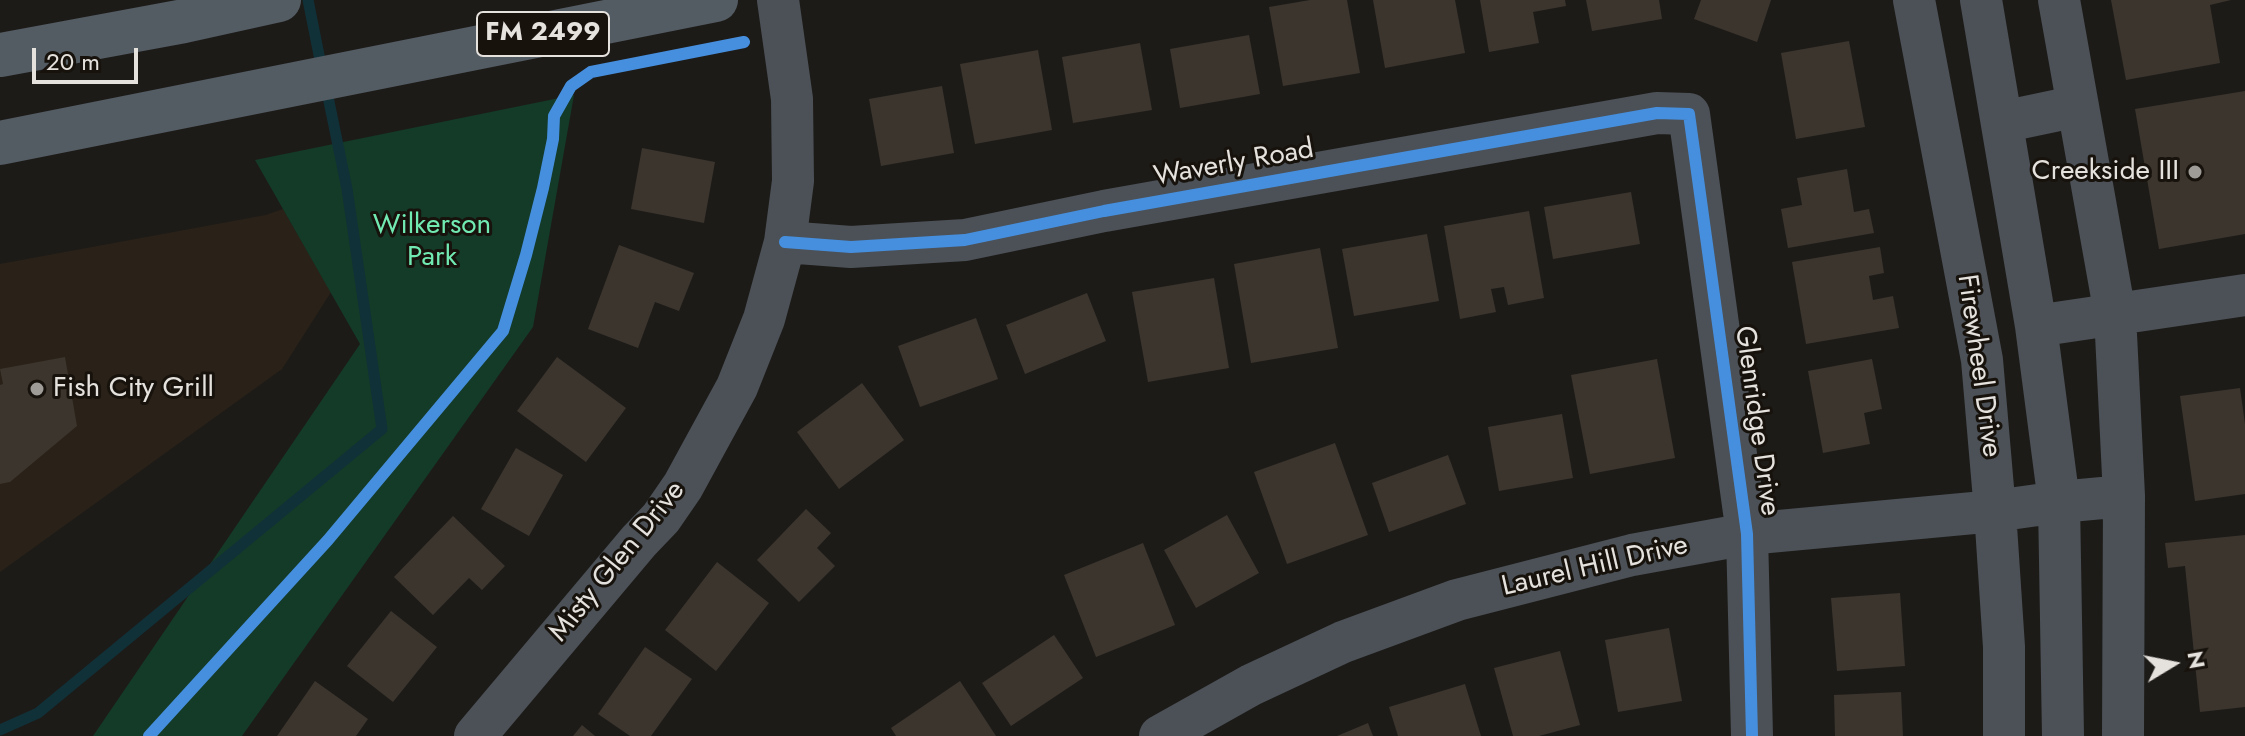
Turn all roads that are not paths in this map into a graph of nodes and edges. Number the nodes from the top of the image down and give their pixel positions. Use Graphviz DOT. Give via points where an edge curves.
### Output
graph roads {
  1 [pos="716,0"];
  2 [pos="778,0"];
  3 [pos="1914,0"];
  4 [pos="1981,0"];
  5 [pos="2059,0"];
  6 [pos="260,4"];
  7 [pos="0,55"];
  8 [pos="2078,106"];
  9 [pos="1689,114"];
  10 [pos="2002,122"];
  11 [pos="0,143"];
  12 [pos="785,242"];
  13 [pos="2245,295"];
  14 [pos="2115,314"];
  15 [pos="2036,326"];
  16 [pos="2124,496"];
  17 [pos="2059,502"];
  18 [pos="1995,511"];
  19 [pos="1747,534"];
  20 [pos="475,736"];
  21 [pos="1160,736"];
  22 [pos="1752,736"];
  23 [pos="2004,736"];
  24 [pos="2063,736"];
  25 [pos="2123,736"];
  1 -- 11 [label="main road, FM 2499"];
  2 -- 12 [label="street, Misty Glen Drive" via="792,99 793,181"];
  3 -- 18 [label="street, Firewheel Drive" via="1982,360"];
  4 -- 10 [label="street"];
  5 -- 8 [label="street"];
  6 -- 7 [label="main road"];
  8 -- 10 [label="street"];
  8 -- 14 [label="street"];
  9 -- 12 [label="street, Waverly Road" via="1657,113 965,240 851,247"];
  9 -- 19 [label="street, Glenridge Drive"];
  10 -- 15 [label="street"];
  12 -- 20 [label="street, Misty Glen Drive" via="764,319 737,387 683,486"];
  13 -- 14 [label="street"];
  14 -- 15 [label="street"];
  14 -- 16 [label="street"];
  15 -- 17 [label="street"];
  16 -- 17 [label="street, Laurel Hill Drive"];
  16 -- 25 [label="street"];
  17 -- 18 [label="street, Laurel Hill Drive"];
  17 -- 24 [label="street"];
  18 -- 19 [label="street, Laurel Hill Drive"];
  18 -- 23 [label="street, Firewheel Drive"];
  19 -- 21 [label="street, Laurel Hill Drive" via="1632,555 1457,600 1343,642"];
  19 -- 22 [label="street, Glenridge Drive"];
}
